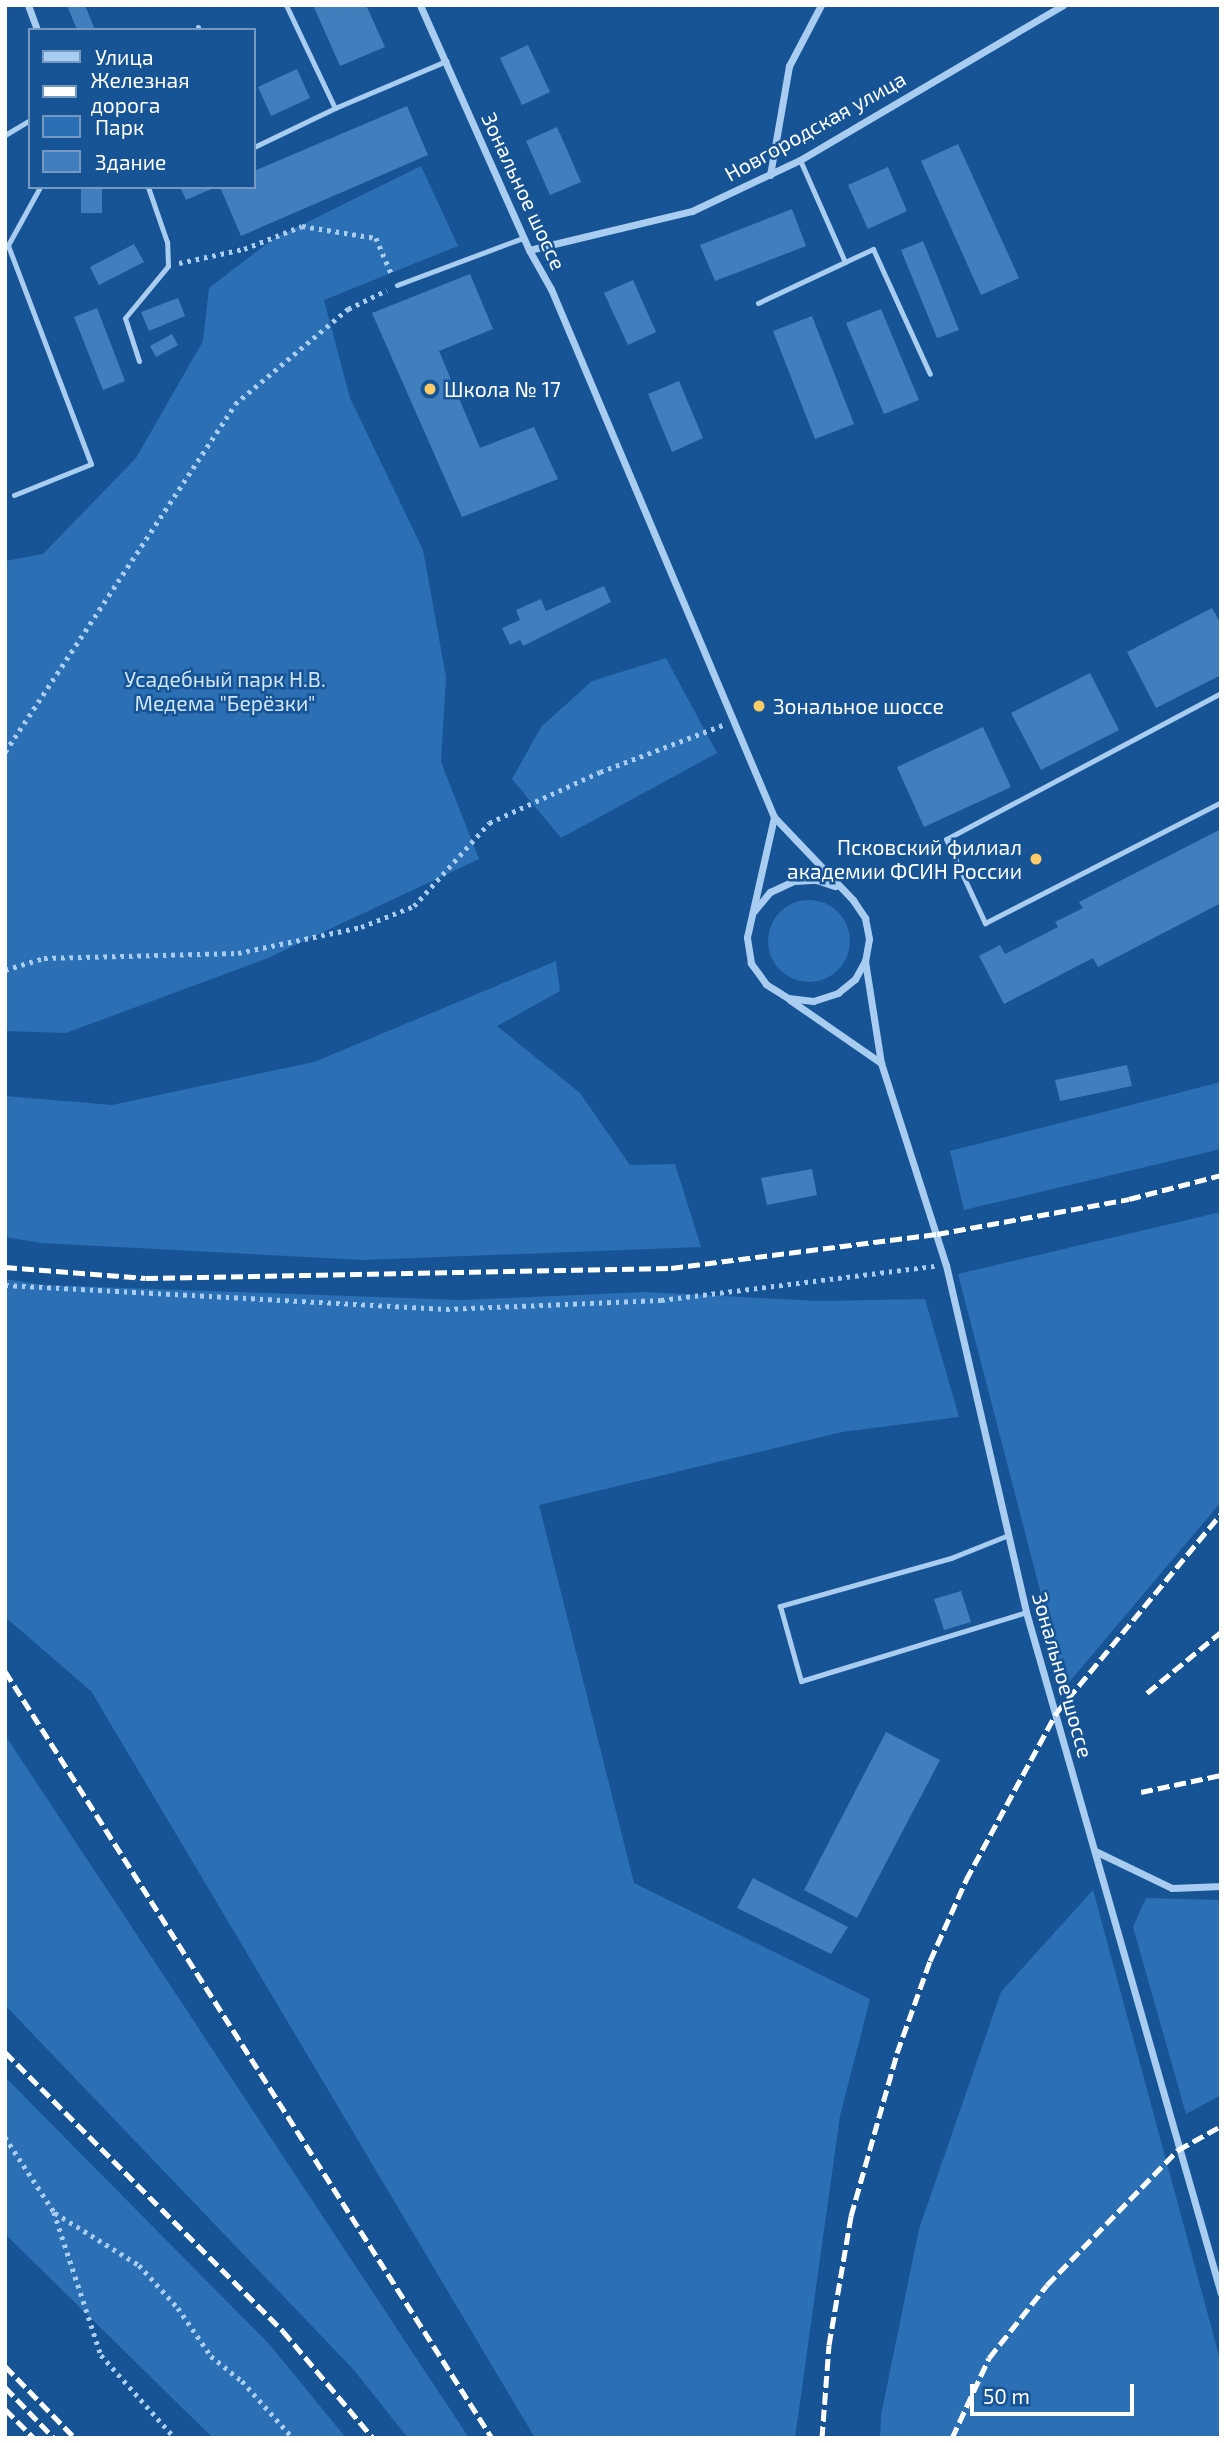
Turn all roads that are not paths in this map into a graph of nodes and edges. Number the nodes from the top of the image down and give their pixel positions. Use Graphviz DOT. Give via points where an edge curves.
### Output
graph roads {
  1 [pos="27,5"];
  2 [pos="286,5"];
  3 [pos="420,5"];
  4 [pos="821,5"];
  5 [pos="1063,5"];
  6 [pos="36,28"];
  7 [pos="446,61"];
  8 [pos="335,108"];
  9 [pos="28,121"];
  10 [pos="5,135"];
  11 [pos="256,146"];
  12 [pos="800,160"];
  13 [pos="771,175"];
  14 [pos="39,189"];
  15 [pos="149,189"];
  16 [pos="523,238"];
  17 [pos="528,250"];
  18 [pos="845,262"];
  19 [pos="397,285"];
  20 [pos="758,303"];
  21 [pos="139,361"];
  22 [pos="930,374"];
  23 [pos="14,495"];
  24 [pos="1221,693"];
  25 [pos="1221,802"];
  26 [pos="774,817"];
  27 [pos="836,887"];
  28 [pos="754,912"];
  29 [pos="865,961"];
  30 [pos="788,998"];
  31 [pos="881,1063"];
  32 [pos="1006,1536"];
  33 [pos="1026,1612"];
  34 [pos="1095,1851"];
  35 [pos="1221,1886"];
  36 [pos="1221,2294"];
  1 -- 6 [label="street"];
  2 -- 8 [label="lane"];
  3 -- 7 [label="street, Зональное шоссе"];
  4 -- 13 [label="street" via="789,66"];
  5 -- 12 [label="street, Новгородская улица"];
  7 -- 8 [label="lane"];
  7 -- 16 [label="street, Зональное шоссе"];
  8 -- 11 [label="lane"];
  9 -- 10 [label="lane"];
  12 -- 13 [label="street, Новгородская улица"];
  12 -- 18 [label="lane"];
  13 -- 17 [label="street, Новгородская улица" via="692,211"];
  14 -- 23 [label="lane" via="8,245 91,464"];
  15 -- 21 [label="lane" via="167,242 168,266 125,318"];
  16 -- 17 [label="street, Зональное шоссе"];
  16 -- 19 [label="lane"];
  17 -- 26 [label="street, Зональное шоссе" via="551,289"];
  18 -- 20 [label="lane"];
  18 -- 22 [label="lane" via="873,249"];
  24 -- 25 [label="lane" via="946,839 985,923"];
  26 -- 27 [label="street, Зональное шоссе"];
  26 -- 28 [label="street"];
  27 -- 28 [label="street" via="816,880 794,881 771,892"];
  27 -- 29 [label="street, Зональное шоссе" via="853,900 865,918 869,939"];
  28 -- 30 [label="street" via="747,937 751,963 766,984"];
  29 -- 30 [label="street" via="855,979 838,993 813,1001"];
  29 -- 31 [label="street, Зональное шоссе"];
  30 -- 31 [label="street"];
  31 -- 32 [label="street, Зональное шоссе" via="946,1265"];
  32 -- 33 [label="street, Зональное шоссе"];
  32 -- 33 [label="lane" via="951,1558 780,1606 801,1681"];
  33 -- 34 [label="street, Зональное шоссе"];
  34 -- 35 [label="street" via="1171,1888"];
  34 -- 36 [label="street, Зональное шоссе"];
}
